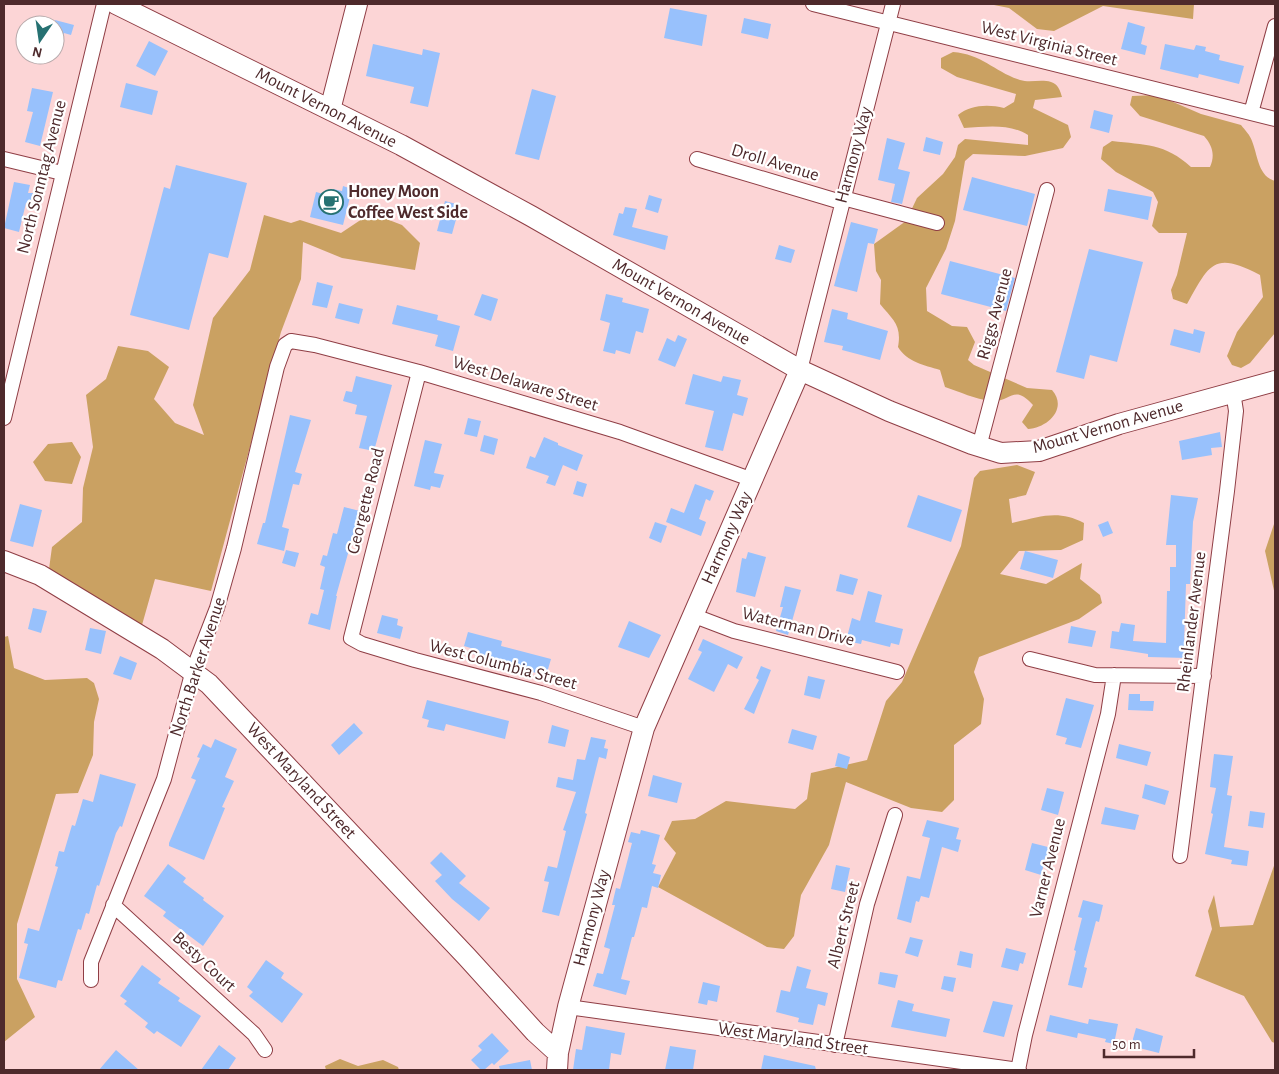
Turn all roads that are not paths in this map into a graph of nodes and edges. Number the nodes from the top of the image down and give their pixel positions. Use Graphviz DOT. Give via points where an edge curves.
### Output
graph roads {
  1 [pos="104,4"];
  2 [pos="116,4"];
  3 [pos="357,4"];
  4 [pos="813,4"];
  5 [pos="893,4"];
  6 [pos="889,23"];
  7 [pos="1275,26"];
  8 [pos="330,110"];
  9 [pos="1250,113"];
  10 [pos="1275,120"];
  11 [pos="4,159"];
  12 [pos="697,159"];
  13 [pos="62,173"];
  14 [pos="1047,190"];
  15 [pos="842,200"];
  16 [pos="937,223"];
  17 [pos="284,346"];
  18 [pos="800,370"];
  19 [pos="419,372"];
  20 [pos="1275,381"];
  21 [pos="1233,392"];
  22 [pos="4,418"];
  23 [pos="979,446"];
  24 [pos="753,480"];
  25 [pos="4,561"];
  26 [pos="692,615"];
  27 [pos="352,639"];
  28 [pos="1030,659"];
  29 [pos="193,670"];
  30 [pos="897,672"];
  31 [pos="1114,675"];
  32 [pos="1204,676"];
  33 [pos="644,728"];
  34 [pos="895,815"];
  35 [pos="1180,856"];
  36 [pos="113,905"];
  37 [pos="91,980"];
  38 [pos="568,1007"];
  39 [pos="835,1045"];
  40 [pos="265,1050"];
  41 [pos="558,1062"];
  42 [pos="1019,1070"];
  1 -- 13 [label="street, North Sonntag Avenue"];
  2 -- 8 [label="street, Mount Vernon Avenue"];
  3 -- 8 [label="street"];
  4 -- 6 [label="street, West Virginia Street"];
  5 -- 6 [label="street, Harmony Way"];
  6 -- 9 [label="street, West Virginia Street"];
  6 -- 15 [label="street, Harmony Way"];
  7 -- 9 [label="street"];
  8 -- 18 [label="street, Mount Vernon Avenue" via="531,216"];
  9 -- 10 [label="street, West Virginia Street"];
  11 -- 13 [label="street"];
  12 -- 15 [label="street, Droll Avenue"];
  13 -- 22 [label="street, North Sonntag Avenue"];
  14 -- 23 [label="street, Riggs Avenue"];
  15 -- 16 [label="street, Droll Avenue"];
  15 -- 18 [label="street, Harmony Way"];
  17 -- 19 [label="street, West Delaware Street" via="296,341"];
  17 -- 29 [label="street, North Barker Avenue" via="234,548 217,608"];
  18 -- 23 [label="street, Mount Vernon Avenue" via="888,412"];
  18 -- 24 [label="street, Harmony Way"];
  19 -- 24 [label="street, West Delaware Street" via="620,432"];
  19 -- 27 [label="street, Georgette Road"];
  20 -- 21 [label="street, Mount Vernon Avenue"];
  21 -- 23 [label="street, Mount Vernon Avenue" via="1039,450 1001,452"];
  21 -- 32 [label="street, Rheinlander Avenue" via="1236,411"];
  24 -- 26 [label="street, Harmony Way"];
  25 -- 29 [label="street, West Maryland Street" via="40,575"];
  26 -- 30 [label="street, Waterman Drive" via="734,630"];
  26 -- 33 [label="street, Harmony Way"];
  27 -- 33 [label="street, West Columbia Street" via="415,660 541,693"];
  28 -- 31 [label="street" via="1095,675"];
  29 -- 36 [label="street, North Barker Avenue" via="164,780"];
  29 -- 41 [label="street, West Maryland Street" via="231,705 500,993"];
  31 -- 32 [label="street"];
  31 -- 42 [label="street, Varner Avenue" via="1108,714"];
  32 -- 35 [label="street, Rheinlander Avenue"];
  33 -- 38 [label="street, Harmony Way"];
  34 -- 39 [label="street, Albert Street" via="867,904"];
  36 -- 37 [label="street, North Barker Avenue" via="92,962"];
  36 -- 40 [label="street, Besty Court" via="254,1034"];
  38 -- 39 [label="street, West Maryland Street"];
  38 -- 41 [label="street, Harmony Way"];
  39 -- 42 [label="street, West Maryland Street"];
}
